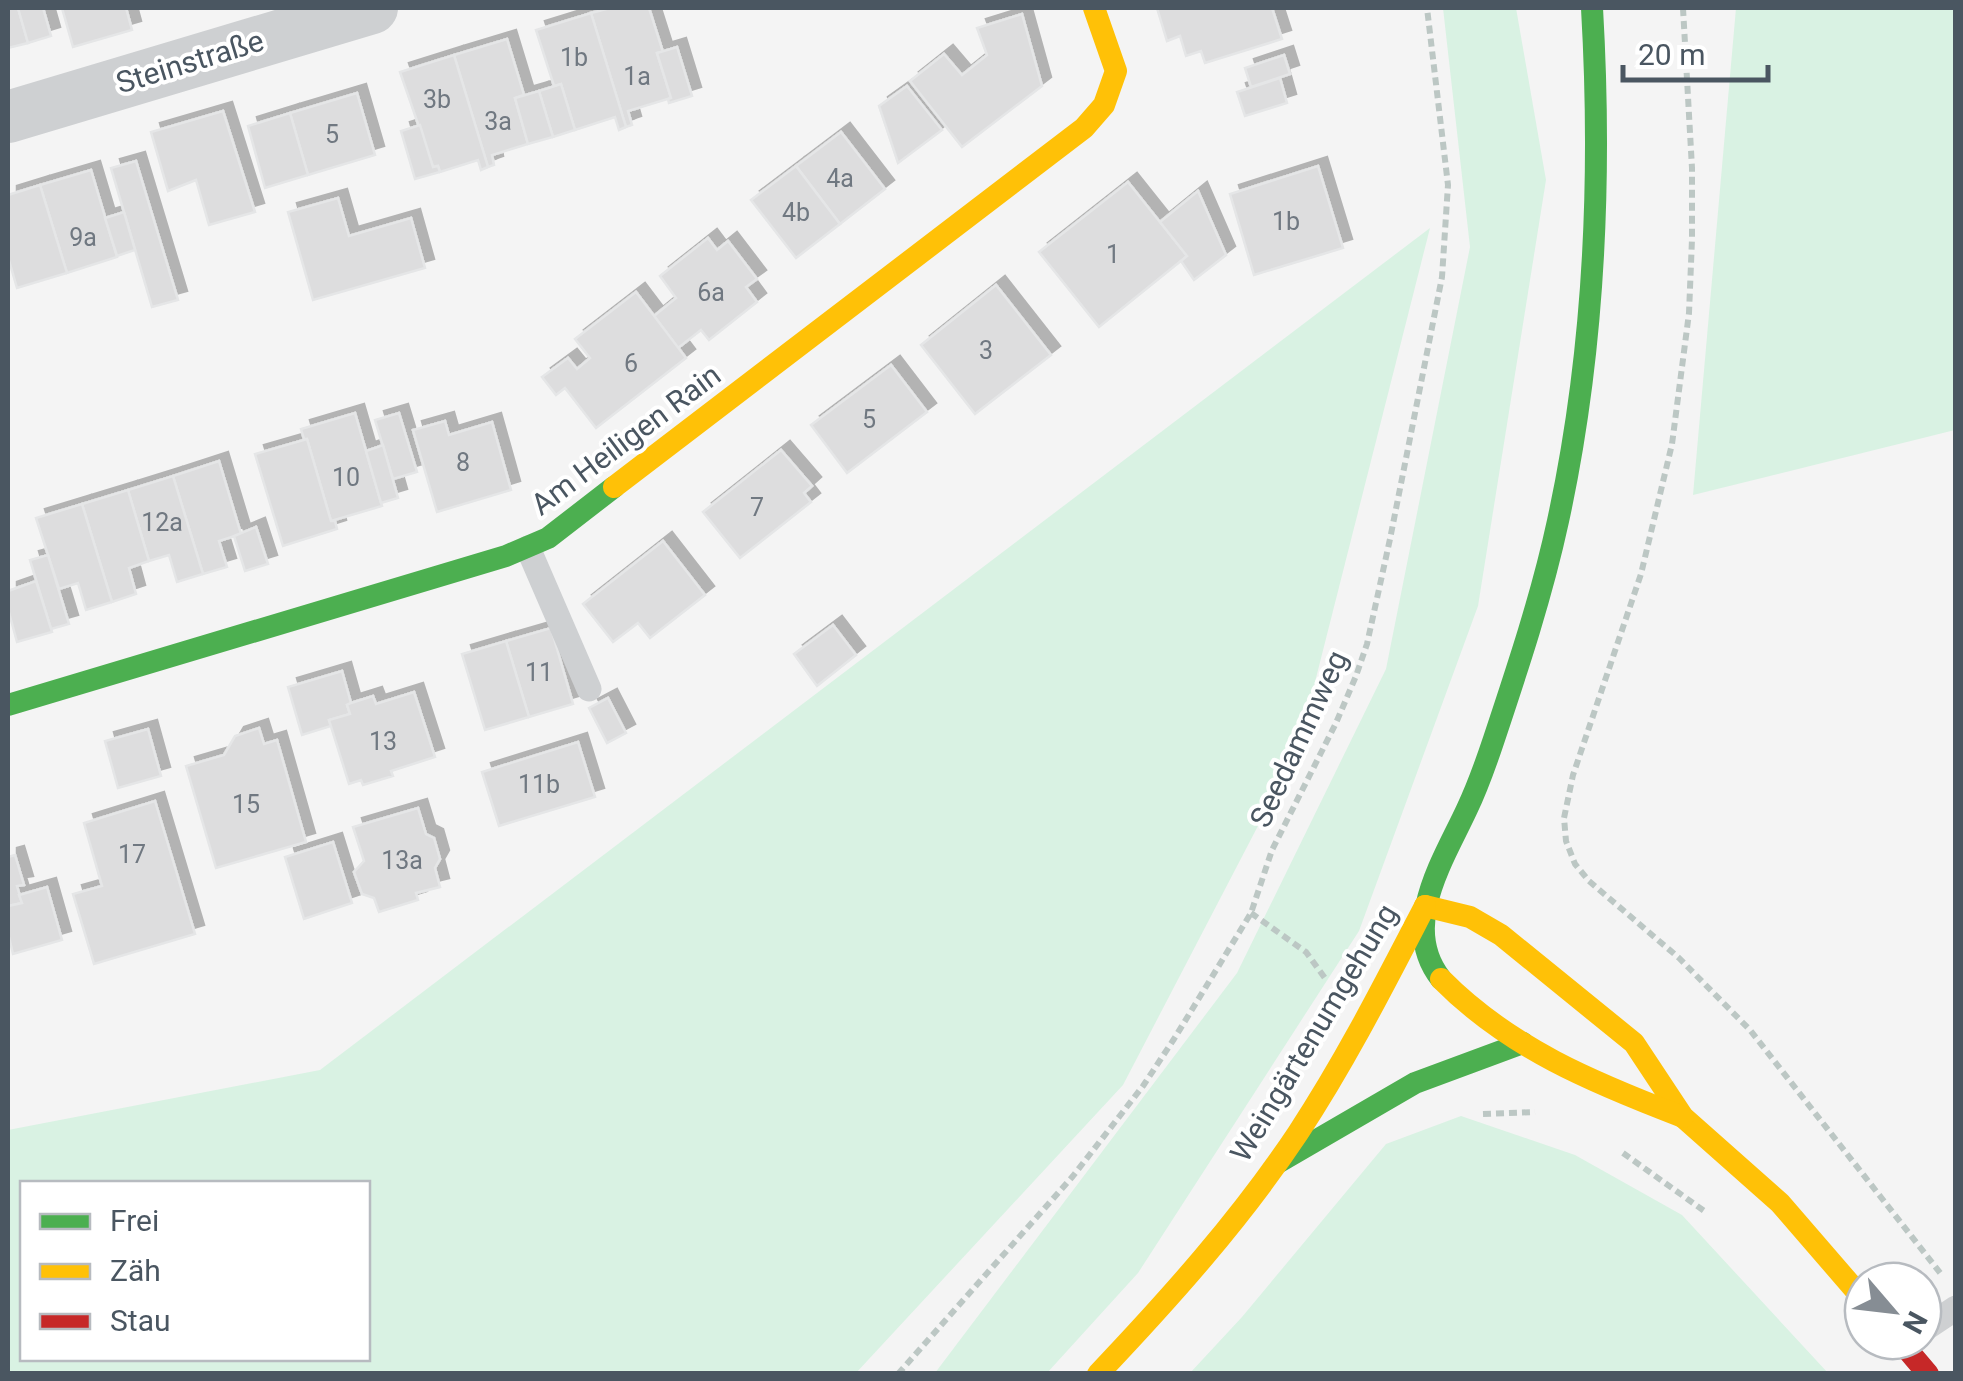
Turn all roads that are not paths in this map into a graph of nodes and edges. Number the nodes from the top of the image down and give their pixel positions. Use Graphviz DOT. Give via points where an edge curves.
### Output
graph roads {
  1 [pos="372,8"];
  2 [pos="1094,8"];
  3 [pos="1592,8"];
  4 [pos="306,17"];
  5 [pos="8,118"];
  6 [pos="528,548"];
  7 [pos="589,689"];
  8 [pos="8,705"];
  9 [pos="1425,906"];
  10 [pos="1523,1044"];
  11 [pos="1683,1117"];
  12 [pos="1277,1163"];
  13 [pos="1843,1275"];
  14 [pos="1098,1374"];
  1 -- 4 [label="street, Steinstraße"];
  2 -- 6 [label="street, Am Heiligen Rain" via="1116,71 1104,105 1084,128"];
  3 -- 9 [label="street, Weingärtenumgehung" via="1598,189 1574,435 1516,676"];
  4 -- 5 [label="street, Steinstraße"];
  6 -- 7 [label="lane"];
  6 -- 8 [label="street, Am Heiligen Rain"];
  9 -- 10 [label="street" via="1424,936 1434,971 1477,1016"];
  9 -- 11 [label="street" via="1470,918 1538,964 1634,1044"];
  9 -- 12 [label="street, Weingärtenumgehung"];
  10 -- 11 [label="street" via="1604,1087"];
  10 -- 12 [label="street" via="1399,1092"];
  11 -- 13 [label="street" via="1780,1203"];
  12 -- 14 [label="street, Weingärtenumgehung"];
}
